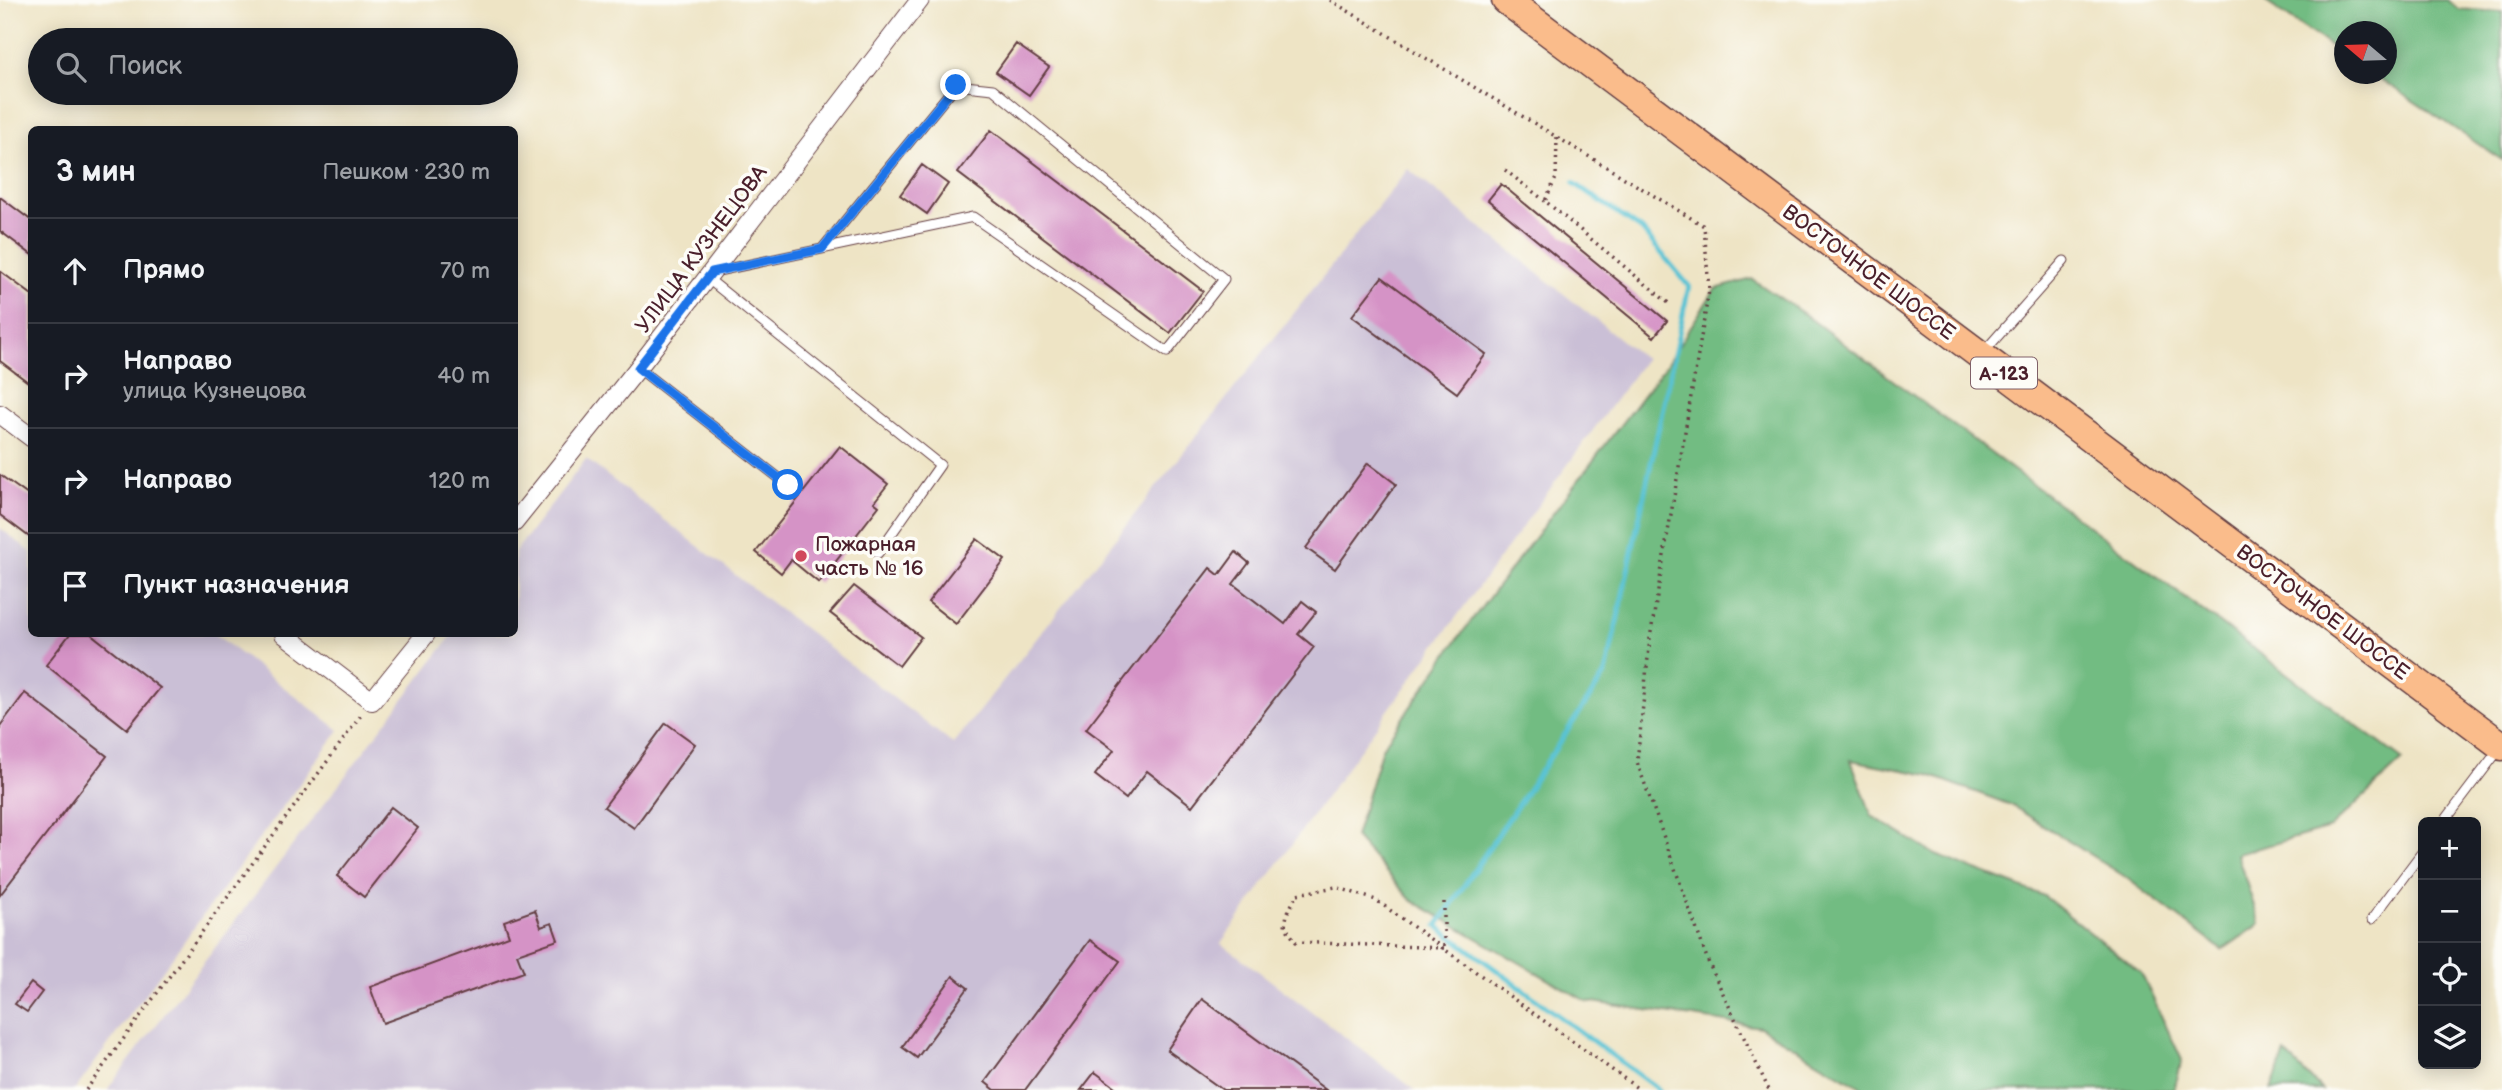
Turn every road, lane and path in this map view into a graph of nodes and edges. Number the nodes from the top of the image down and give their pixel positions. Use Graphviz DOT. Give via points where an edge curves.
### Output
graph roads {
  1 [pos="920,0"];
  2 [pos="1330,0"];
  3 [pos="1506,0"];
  4 [pos="1557,137"];
  5 [pos="1505,170"];
  6 [pos="1545,201"];
  7 [pos="822,249"];
  8 [pos="2064,261"];
  9 [pos="709,275"];
  10 [pos="1671,305"];
  11 [pos="1981,355"];
  12 [pos="638,368"];
  13 [pos="0,414"];
  14 [pos="28,436"];
  15 [pos="788,485"];
  16 [pos="518,518"];
  17 [pos="878,553"];
  18 [pos="288,637"];
  19 [pos="424,637"];
  20 [pos="372,701"];
  21 [pos="2502,745"];
  22 [pos="2448,817"];
  23 [pos="2418,857"];
  24 [pos="1444,902"];
  25 [pos="2372,919"];
  26 [pos="1444,948"];
  27 [pos="86,1090"];
  28 [pos="1640,1090"];
  29 [pos="1769,1090"];
  1 -- 9 [label="street, УЛИЦА КУЗНЕЦОВА"];
  2 -- 4 [label="path"];
  3 -- 11 [label="main road, ВОСТОЧНОЕ ШОССЕ / А-123"];
  4 -- 6 [label="path" via="1556,178"];
  4 -- 29 [label="path" via="1704,226 1709,290 1650,638 1637,762 1709,964"];
  5 -- 6 [label="path"];
  6 -- 10 [label="path"];
  7 -- 7 [label="lane" via="973,217 1167,352 1224,279 993,89 956,85"];
  7 -- 9 [label="lane"];
  8 -- 11 [label="lane"];
  9 -- 12 [label="street, УЛИЦА КУЗНЕЦОВА"];
  9 -- 17 [label="lane" via="940,465"];
  11 -- 21 [label="main road, ВОСТОЧНОЕ ШОССЕ / А-123"];
  12 -- 15 [label="lane"];
  12 -- 16 [label="street, УЛИЦА КУЗНЕЦОВА"];
  13 -- 14 [label="street"];
  18 -- 20 [label="street"];
  19 -- 20 [label="street"];
  20 -- 27 [label="path"];
  21 -- 22 [label="lane"];
  23 -- 25 [label="lane"];
  24 -- 26 [label="path"];
  26 -- 26 [label="path" via="1376,900 1336,887 1297,894 1287,914 1285,926 1296,942"];
  26 -- 28 [label="path"];
}
